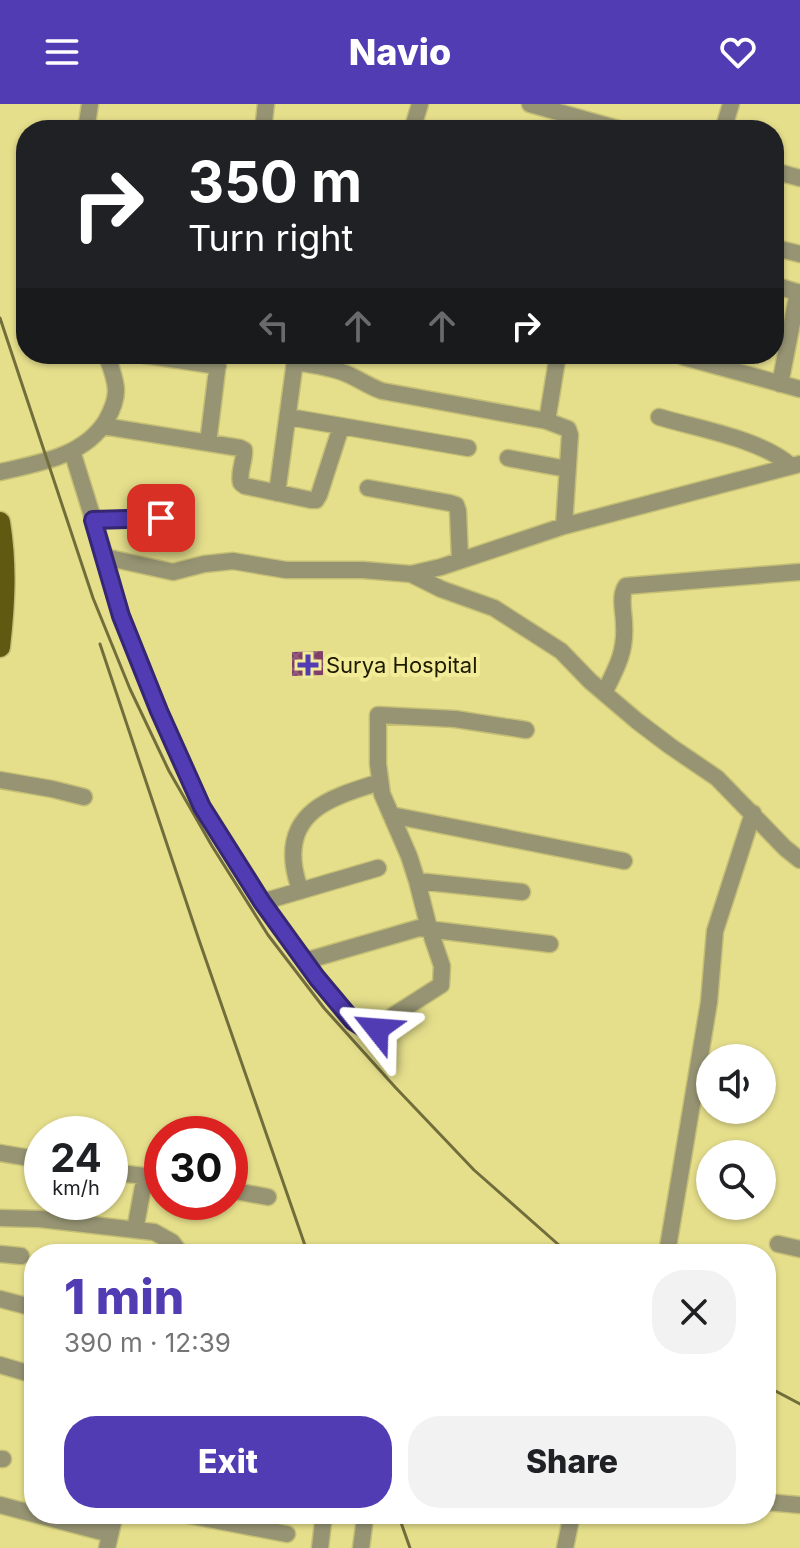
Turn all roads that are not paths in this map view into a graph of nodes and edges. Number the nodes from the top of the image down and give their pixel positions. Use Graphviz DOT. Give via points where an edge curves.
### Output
graph roads {
  1 [pos="530,104"];
  2 [pos="577,120"];
  3 [pos="799,293"];
  4 [pos="109,364"];
  5 [pos="218,364"];
  6 [pos="295,364"];
  7 [pos="317,364"];
  8 [pos="556,364"];
  9 [pos="709,364"];
  10 [pos="780,384"];
  11 [pos="800,389"];
  12 [pos="289,417"];
  13 [pos="659,417"];
  14 [pos="547,421"];
  15 [pos="103,426"];
  16 [pos="341,427"];
  17 [pos="208,443"];
  18 [pos="468,448"];
  19 [pos="72,451"];
  20 [pos="508,458"];
  21 [pos="795,465"];
  22 [pos="567,469"];
  23 [pos="0,472"];
  24 [pos="368,488"];
  25 [pos="277,493"];
  26 [pos="161,518"];
  27 [pos="93,520"];
  28 [pos="0,522"];
  29 [pos="564,526"];
  30 [pos="105,557"];
  31 [pos="460,560"];
  32 [pos="800,572"];
  33 [pos="411,574"];
  34 [pos="0,647"];
  35 [pos="604,693"];
  36 [pos="526,730"];
  37 [pos="0,780"];
  38 [pos="380,782"];
  39 [pos="84,797"];
  40 [pos="753,813"];
  41 [pos="391,815"];
  42 [pos="800,860"];
  43 [pos="624,861"];
  44 [pos="378,868"];
  45 [pos="417,881"];
  46 [pos="300,891"];
  47 [pos="522,892"];
  48 [pos="262,902"];
  49 [pos="429,928"];
  50 [pos="550,944"];
  51 [pos="305,961"];
  52 [pos="0,1153"];
  53 [pos="24,1157"];
  54 [pos="144,1181"];
  55 [pos="248,1193"];
  56 [pos="268,1197"];
  57 [pos="0,1218"];
  58 [pos="135,1230"];
  59 [pos="174,1244"];
  60 [pos="669,1244"];
  61 [pos="778,1244"];
  62 [pos="800,1249"];
  63 [pos="0,1254"];
  64 [pos="21,1256"];
  65 [pos="0,1299"];
  66 [pos="24,1305"];
  67 [pos="0,1365"];
  68 [pos="24,1372"];
  69 [pos="776,1503"];
  70 [pos="0,1505"];
  71 [pos="800,1505"];
  72 [pos="24,1511"];
  73 [pos="62,1524"];
  74 [pos="235,1524"];
  75 [pos="323,1524"];
  76 [pos="364,1524"];
  77 [pos="570,1524"];
  78 [pos="287,1534"];
  79 [pos="109,1541"];
  80 [pos="320,1548"];
  81 [pos="361,1548"];
  82 [pos="565,1548"];
  1 -- 2 [label="street"];
  3 -- 10 [label="street"];
  4 -- 15 [label="street" via="116,391"];
  5 -- 17 [label="street"];
  6 -- 12 [label="street"];
  7 -- 14 [label="street" via="382,391"];
  8 -- 14 [label="street"];
  9 -- 10 [label="street"];
  10 -- 11 [label="street"];
  12 -- 16 [label="street"];
  12 -- 25 [label="street"];
  13 -- 21 [label="street" via="761,446"];
  14 -- 22 [label="street" via="568,429"];
  15 -- 17 [label="street"];
  15 -- 19 [label="street"];
  16 -- 18 [label="street"];
  16 -- 25 [label="street" via="316,500"];
  17 -- 25 [label="street" via="244,450 241,483"];
  19 -- 23 [label="street"];
  19 -- 27 [label="street"];
  20 -- 22 [label="street"];
  21 -- 29 [label="street"];
  22 -- 29 [label="street"];
  24 -- 31 [label="street" via="456,505"];
  26 -- 27 [label="street"];
  27 -- 30 [label="street"];
  28 -- 34 [label="main road" via="5,557"];
  29 -- 31 [label="street"];
  30 -- 33 [label="street" via="173,572 233,561 286,570"];
  30 -- 48 [label="street" via="121,616 202,807"];
  31 -- 33 [label="street"];
  32 -- 35 [label="street" via="626,586 623,652"];
  33 -- 35 [label="street" via="494,608 561,651"];
  35 -- 40 [label="street" via="717,778"];
  36 -- 38 [label="street" via="378,715"];
  37 -- 39 [label="street"];
  38 -- 41 [label="street"];
  38 -- 46 [label="street" via="325,802 308,814 293,851"];
  40 -- 42 [label="street"];
  40 -- 60 [label="street" via="715,931 709,1002"];
  41 -- 43 [label="street"];
  41 -- 45 [label="street"];
  44 -- 46 [label="street"];
  45 -- 47 [label="street"];
  45 -- 49 [label="street"];
  46 -- 48 [label="street"];
  48 -- 51 [label="street"];
  49 -- 50 [label="street"];
  49 -- 51 [label="street"];
  49 -- 51 [label="street" via="442,966 441,985 377,1029 364,1028 347,1015"];
  52 -- 53 [label="street"];
  54 -- 58 [label="street"];
  55 -- 56 [label="street"];
  57 -- 58 [label="street"];
  58 -- 59 [label="street" via="154,1232"];
  61 -- 62 [label="street"];
  63 -- 64 [label="street"];
  65 -- 66 [label="street"];
  67 -- 68 [label="street"];
  69 -- 71 [label="street"];
  70 -- 72 [label="street"];
  73 -- 79 [label="street"];
  74 -- 78 [label="street"];
  75 -- 80 [label="street"];
  76 -- 81 [label="street"];
  77 -- 82 [label="street"];
}
